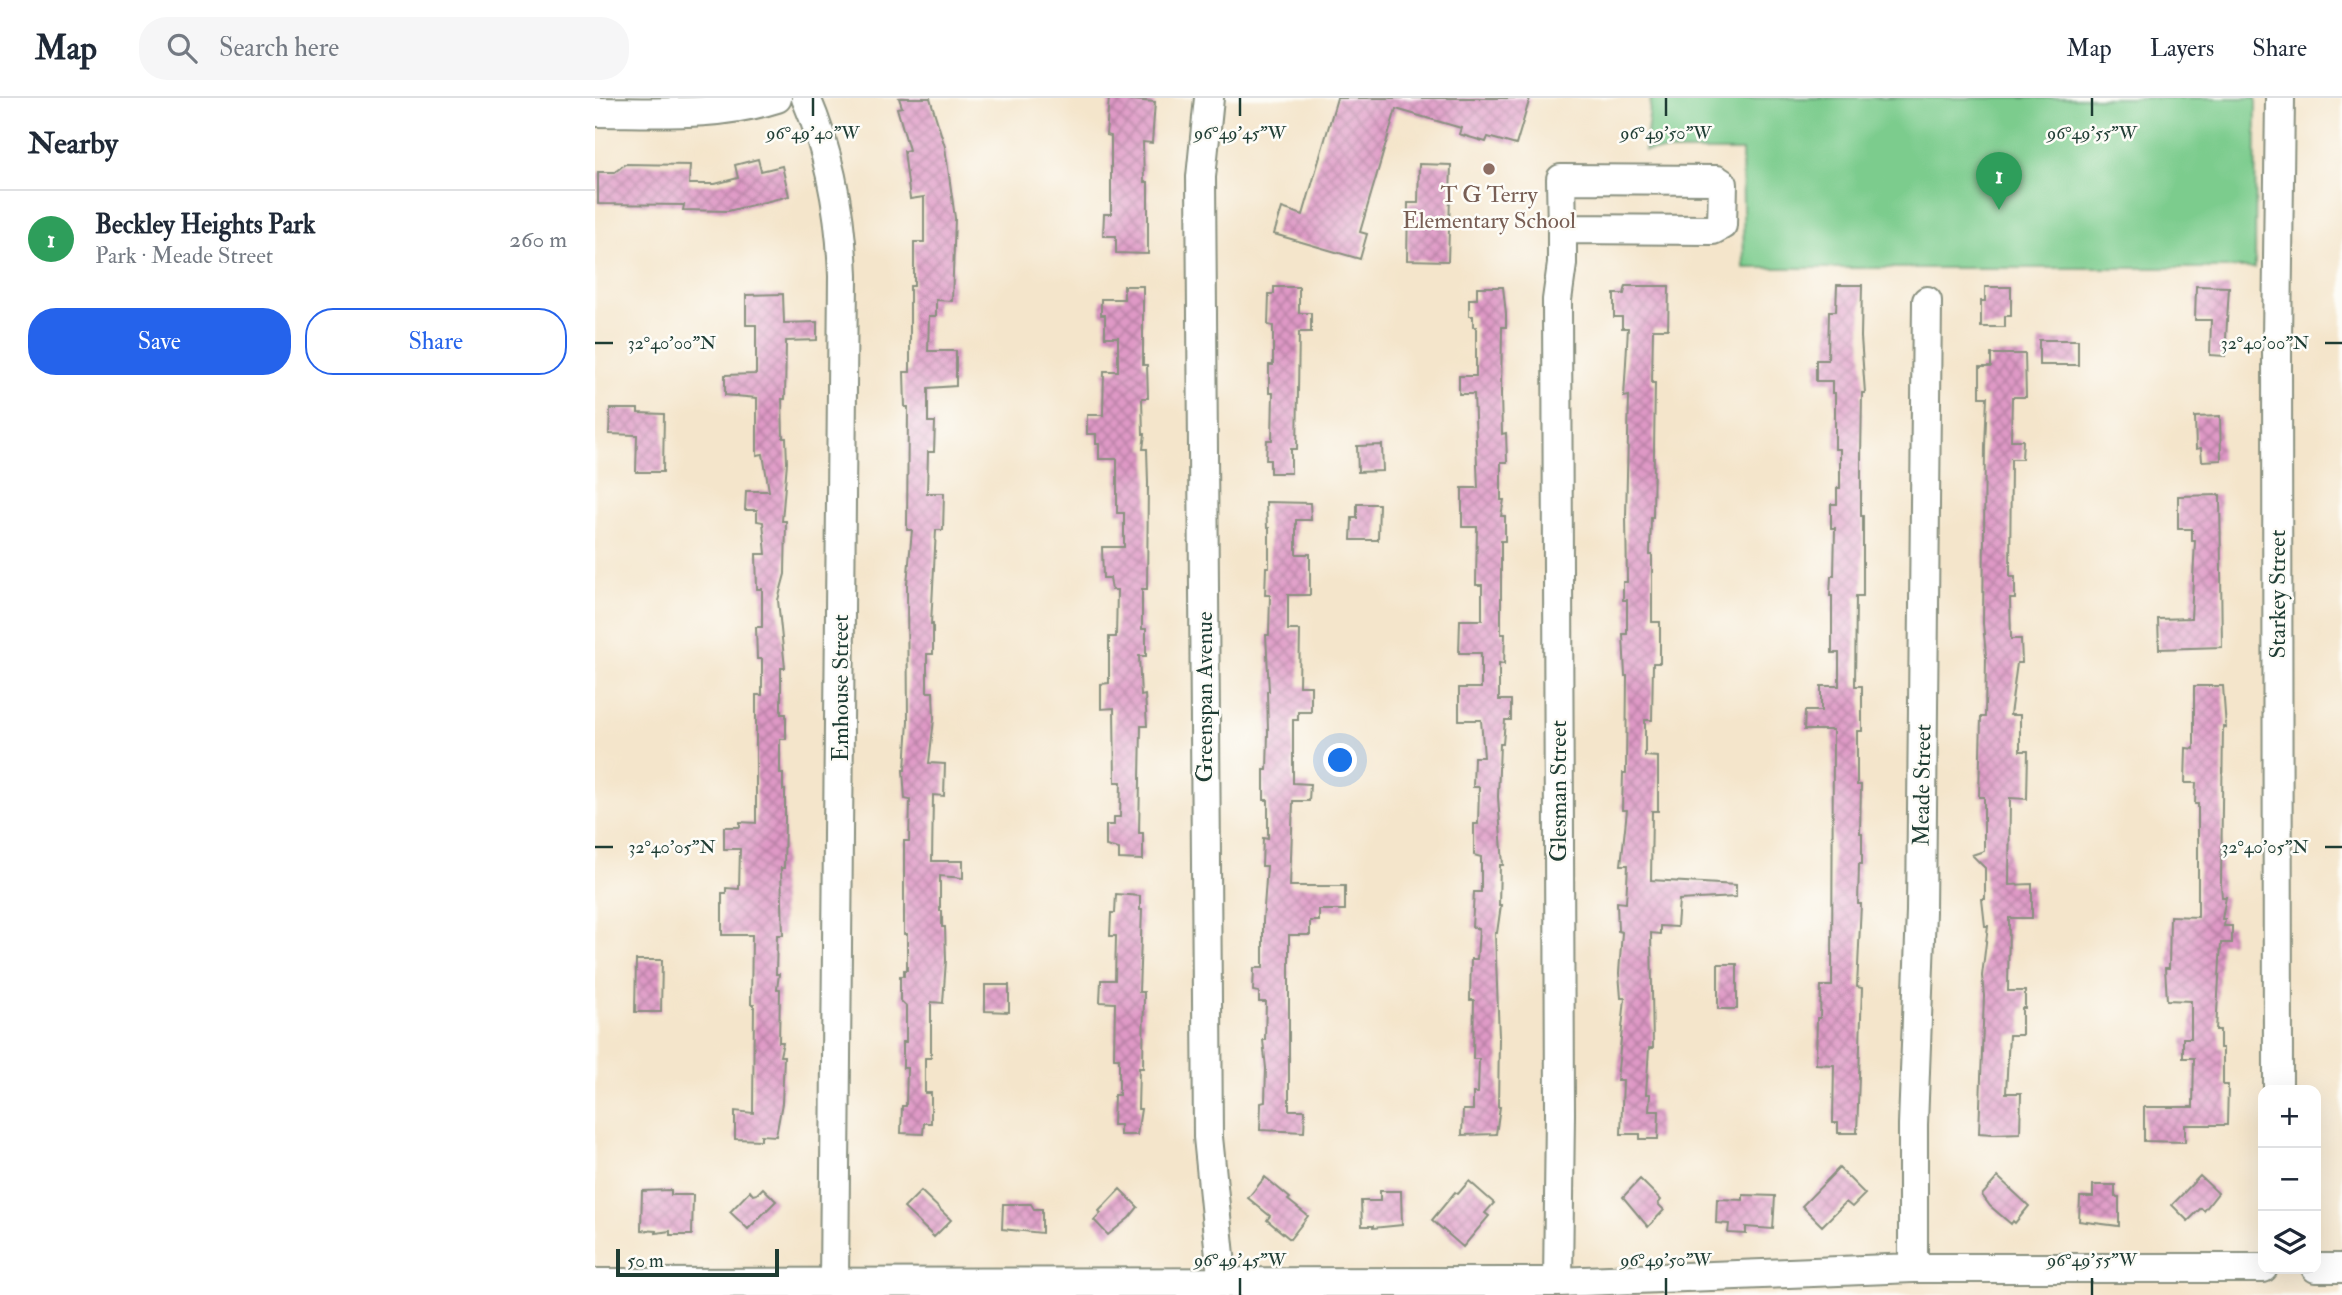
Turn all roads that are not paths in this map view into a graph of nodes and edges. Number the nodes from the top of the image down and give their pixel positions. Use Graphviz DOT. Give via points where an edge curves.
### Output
graph roads {
  1 [pos="778,98"];
  2 [pos="806,98"];
  3 [pos="1209,98"];
  4 [pos="2280,98"];
  5 [pos="595,112"];
  6 [pos="1562,229"];
  7 [pos="1927,302"];
  8 [pos="2277,1085"];
  9 [pos="1913,1268"];
  10 [pos="2258,1268"];
  11 [pos="2321,1268"];
  12 [pos="2342,1268"];
  13 [pos="834,1282"];
  14 [pos="1558,1282"];
  15 [pos="595,1283"];
  16 [pos="1224,1289"];
  1 -- 5 [label="street" via="722,111"];
  2 -- 13 [label="street, Emhouse Street" via="829,169 841,229 843,276"];
  3 -- 16 [label="street, Greenspan Avenue" via="1201,177 1208,1137"];
  4 -- 8 [label="street, Starkey Street"];
  6 -- 6 [label="street, Glesman Street" via="1713,230 1722,225 1723,184 1717,180 1561,179"];
  6 -- 14 [label="street, Glesman Street" via="1557,300"];
  7 -- 9 [label="street, Meade Street"];
  9 -- 10 [label="street"];
  9 -- 14 [label="street"];
  11 -- 12 [label="street"];
  13 -- 15 [label="street"];
  13 -- 16 [label="street"];
  14 -- 16 [label="street"];
}
